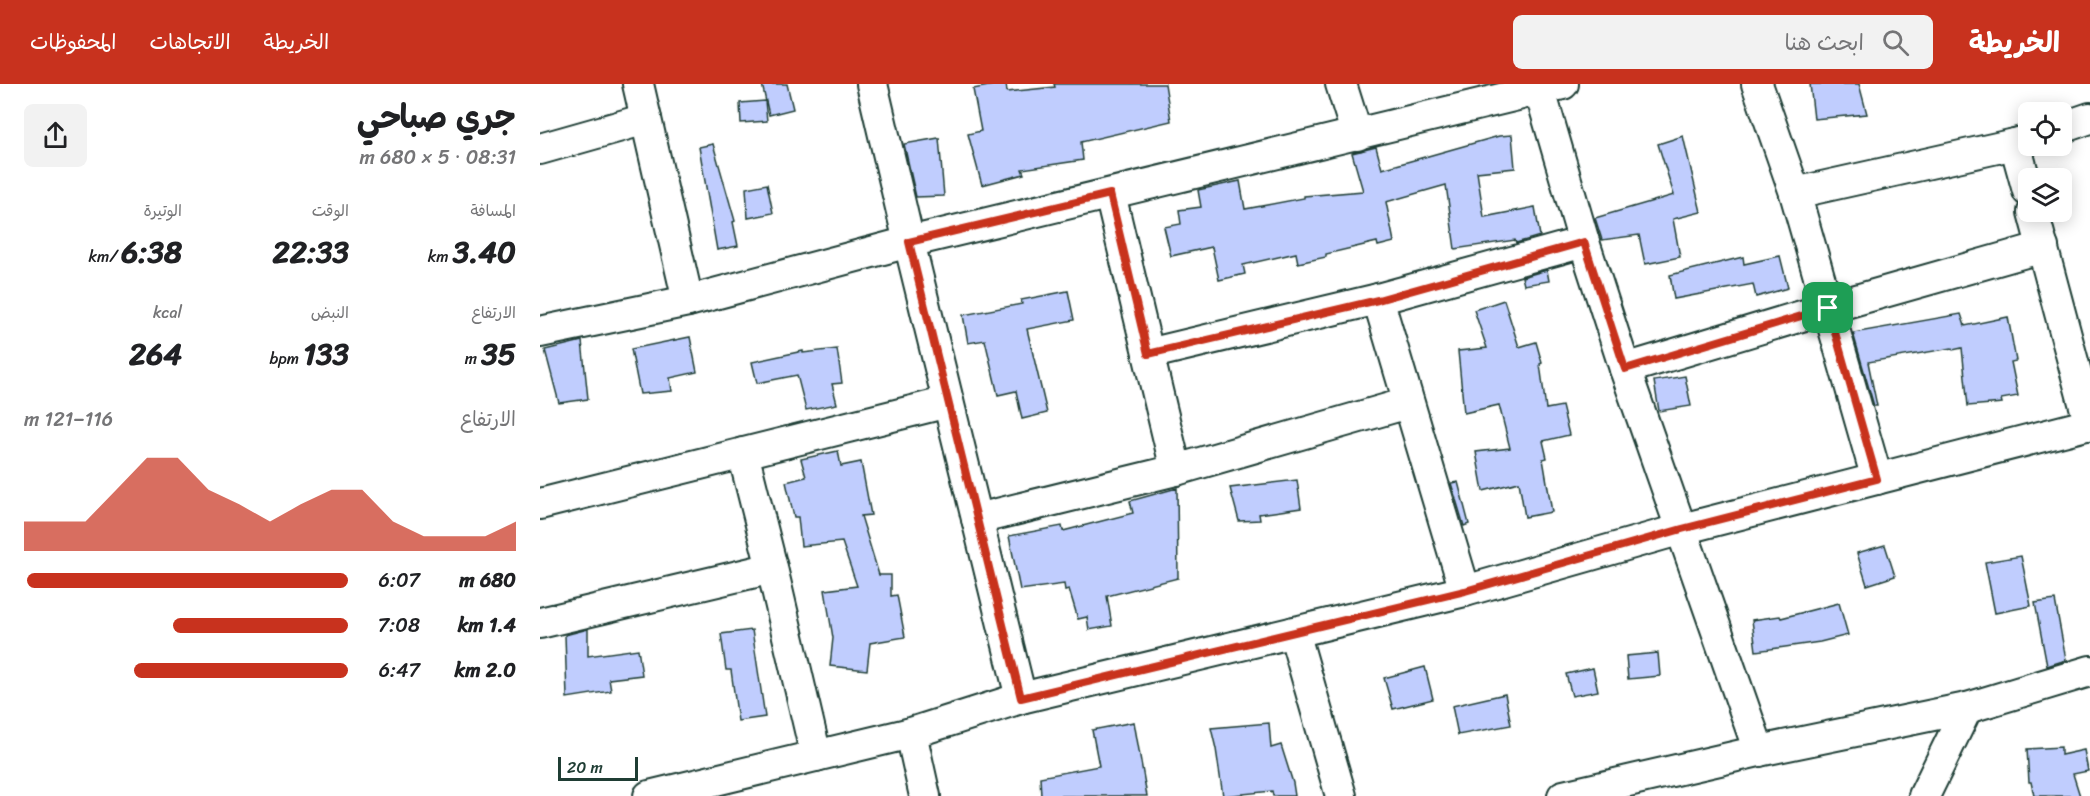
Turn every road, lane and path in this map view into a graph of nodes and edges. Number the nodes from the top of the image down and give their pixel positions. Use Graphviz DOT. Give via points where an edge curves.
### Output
graph roads {
  1 [pos="638,84"];
  2 [pos="872,84"];
  3 [pos="1341,84"];
  4 [pos="1757,84"];
  5 [pos="1547,86"];
  6 [pos="2090,118"];
  7 [pos="646,119"];
  8 [pos="2072,124"];
  9 [pos="1357,135"];
  10 [pos="2018,143"];
  11 [pos="540,149"];
  12 [pos="1795,193"];
  13 [pos="1110,194"];
  14 [pos="2037,222"];
  15 [pos="909,242"];
  16 [pos="1584,242"];
  17 [pos="2043,247"];
  18 [pos="1378,300"];
  19 [pos="688,301"];
  20 [pos="1828,308"];
  21 [pos="540,332"];
  22 [pos="1148,354"];
  23 [pos="1625,369"];
  24 [pos="948,402"];
  25 [pos="1408,403"];
  26 [pos="2090,424"];
  27 [pos="743,453"];
  28 [pos="1176,470"];
  29 [pos="1877,479"];
  30 [pos="540,504"];
  31 [pos="977,519"];
  32 [pos="1682,529"];
  33 [pos="772,568"];
  34 [pos="1465,591"];
  35 [pos="540,623"];
  36 [pos="1294,632"];
  37 [pos="2090,671"];
  38 [pos="1021,698"];
  39 [pos="1967,708"];
  40 [pos="911,733"];
  41 [pos="1759,751"];
  42 [pos="816,756"];
  43 [pos="649,796"];
  44 [pos="924,796"];
  45 [pos="1341,796"];
  46 [pos="1563,796"];
  47 [pos="1924,796"];
  1 -- 7 [label="street"];
  2 -- 15 [label="street"];
  3 -- 9 [label="street"];
  4 -- 12 [label="street"];
  5 -- 9 [label="street"];
  5 -- 16 [label="street"];
  6 -- 8 [label="street"];
  7 -- 11 [label="street"];
  7 -- 19 [label="street"];
  9 -- 13 [label="street"];
  10 -- 12 [label="street"];
  12 -- 20 [label="street"];
  13 -- 15 [label="street"];
  13 -- 22 [label="street"];
  14 -- 17 [label="street"];
  15 -- 19 [label="street"];
  15 -- 24 [label="street"];
  16 -- 18 [label="street"];
  16 -- 23 [label="street"];
  17 -- 20 [label="street"];
  17 -- 26 [label="street"];
  18 -- 22 [label="street"];
  18 -- 25 [label="street"];
  19 -- 21 [label="street"];
  20 -- 23 [label="street"];
  20 -- 29 [label="street"];
  22 -- 28 [label="street"];
  23 -- 32 [label="street"];
  24 -- 27 [label="street"];
  24 -- 31 [label="street"];
  25 -- 28 [label="street"];
  25 -- 34 [label="street"];
  26 -- 29 [label="street"];
  27 -- 30 [label="street"];
  27 -- 33 [label="street"];
  28 -- 31 [label="street"];
  29 -- 32 [label="street"];
  31 -- 38 [label="street"];
  32 -- 34 [label="street"];
  32 -- 41 [label="street"];
  33 -- 35 [label="street"];
  33 -- 42 [label="street"];
  34 -- 36 [label="street"];
  36 -- 38 [label="street"];
  36 -- 45 [label="street"];
  37 -- 39 [label="street"];
  38 -- 40 [label="street"];
  39 -- 41 [label="street"];
  39 -- 47 [label="street"];
  40 -- 42 [label="street"];
  40 -- 44 [label="street"];
  41 -- 46 [label="street"];
  42 -- 43 [label="street"];
}
